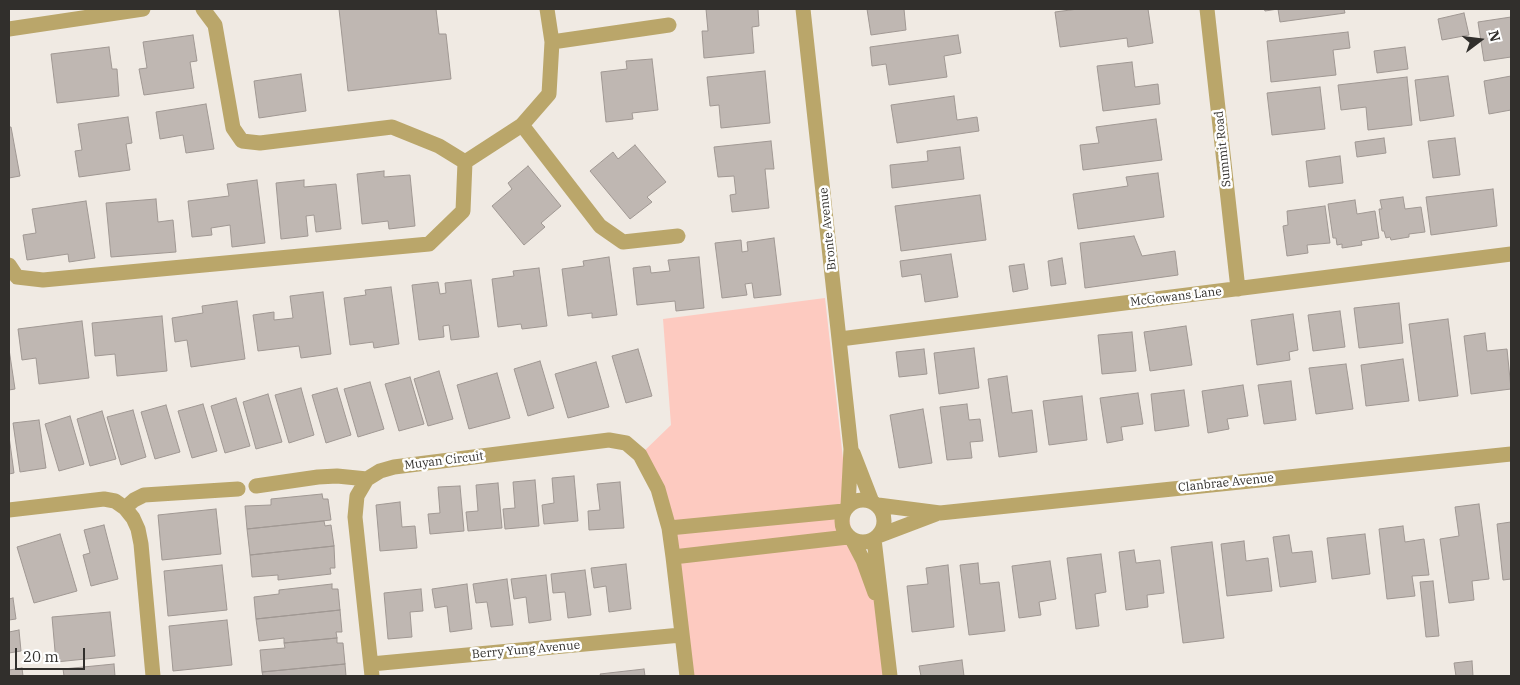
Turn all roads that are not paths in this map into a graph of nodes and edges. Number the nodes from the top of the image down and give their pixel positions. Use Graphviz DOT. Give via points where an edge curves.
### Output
graph roads {
  1 [pos="143,9"];
  2 [pos="204,9"];
  3 [pos="547,9"];
  4 [pos="803,9"];
  5 [pos="1207,9"];
  6 [pos="669,26"];
  7 [pos="9,29"];
  8 [pos="552,42"];
  9 [pos="522,125"];
  10 [pos="465,162"];
  11 [pos="678,236"];
  12 [pos="1511,254"];
  13 [pos="9,265"];
  14 [pos="1238,289"];
  15 [pos="840,339"];
  16 [pos="851,449"];
  17 [pos="1511,454"];
  18 [pos="367,479"];
  19 [pos="256,486"];
  20 [pos="238,490"];
  21 [pos="875,503"];
  22 [pos="125,508"];
  23 [pos="846,509"];
  24 [pos="9,510"];
  25 [pos="940,513"];
  26 [pos="669,528"];
  27 [pos="850,538"];
  28 [pos="876,538"];
  29 [pos="673,557"];
  30 [pos="884,618"];
  31 [pos="681,635"];
  32 [pos="371,670"];
  33 [pos="153,676"];
  34 [pos="687,676"];
  35 [pos="890,676"];
  1 -- 7 [label="street"];
  2 -- 10 [label="street" via="215,26 233,128 242,141 260,143 392,127 439,146"];
  3 -- 8 [label="street"];
  4 -- 15 [label="street, Bronte Avenue"];
  5 -- 14 [label="street, Summit Road"];
  6 -- 8 [label="street"];
  8 -- 9 [label="street" via="548,94"];
  9 -- 10 [label="street"];
  9 -- 11 [label="street" via="600,226 615,237 623,242"];
  10 -- 13 [label="street" via="463,211 429,244 43,280 16,277"];
  12 -- 14 [label="street, McGowans Lane"];
  14 -- 15 [label="street, McGowans Lane"];
  15 -- 16 [label="street, Bronte Avenue"];
  16 -- 21 [label="street, Bronte Avenue"];
  16 -- 23 [label="street, Bronte Avenue"];
  17 -- 25 [label="street, Clanbrae Avenue"];
  18 -- 19 [label="street" via="318,477"];
  18 -- 26 [label="street, Muyan Circuit" via="394,467 609,440 626,443 640,455 658,489"];
  18 -- 32 [label="street" via="357,496 355,517"];
  20 -- 22 [label="street" via="144,496"];
  21 -- 23 [label="street" via="859,500"];
  21 -- 25 [label="street, Clanbrae Avenue"];
  21 -- 28 [label="street" via="884,517 882,531"];
  22 -- 24 [label="street" via="104,499"];
  22 -- 33 [label="street" via="134,518 141,544"];
  23 -- 26 [label="street"];
  23 -- 27 [label="street" via="842,525"];
  25 -- 28 [label="street, Clanbrae Avenue"];
  26 -- 29 [label="street, Muyan Circuit"];
  27 -- 28 [label="street" via="863,542"];
  27 -- 29 [label="street"];
  27 -- 30 [label="street" via="863,560"];
  28 -- 30 [label="street"];
  29 -- 31 [label="street, Muyan Circuit"];
  30 -- 35 [label="street"];
  31 -- 32 [label="street, Berry Yung Avenue"];
  31 -- 34 [label="street, Muyan Circuit"];
}
